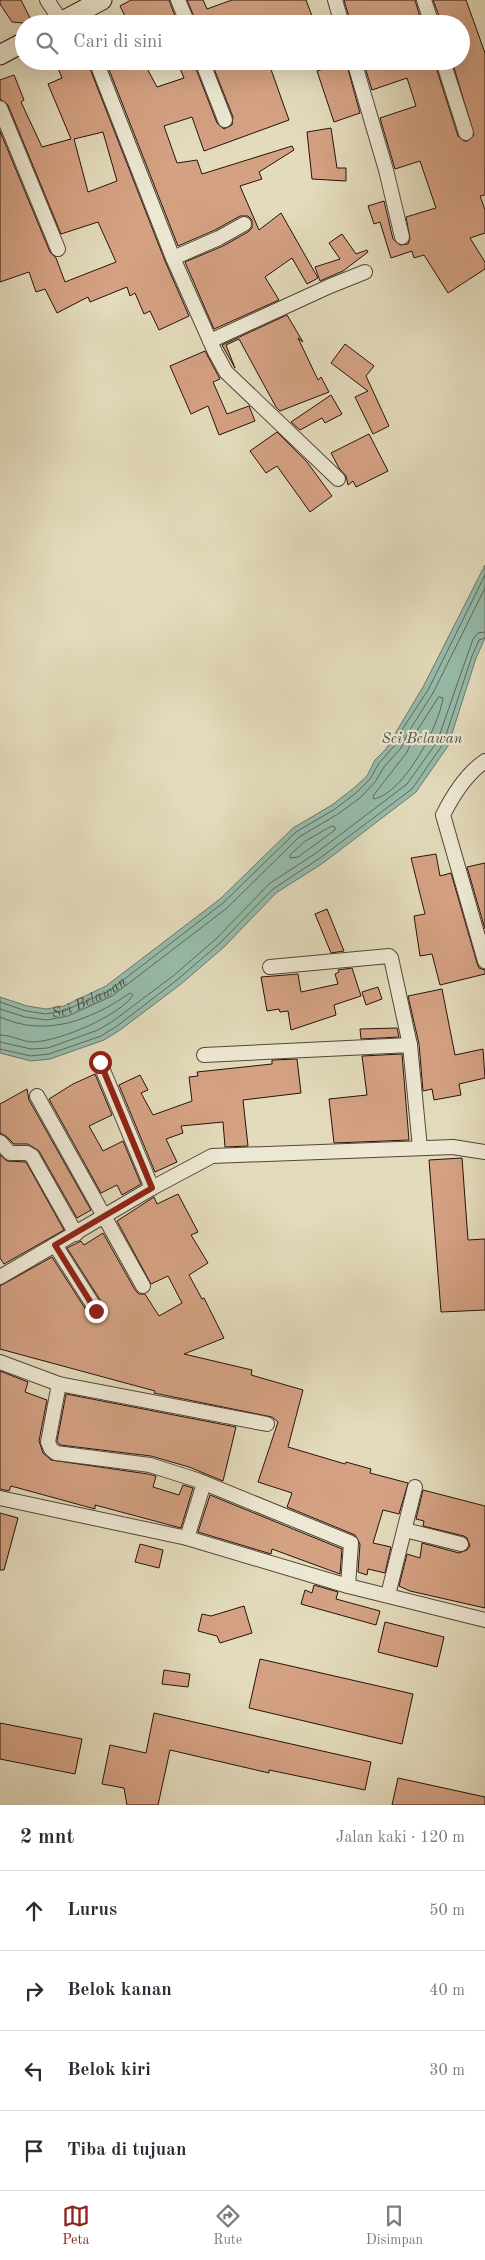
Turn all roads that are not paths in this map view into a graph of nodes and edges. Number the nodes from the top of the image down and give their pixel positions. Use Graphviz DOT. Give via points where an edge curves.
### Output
graph roads {
  1 [pos="47,0"];
  2 [pos="102,0"];
  3 [pos="178,0"];
  4 [pos="335,0"];
  5 [pos="424,0"];
  6 [pos="64,15"];
  7 [pos="77,15"];
  8 [pos="184,15"];
  9 [pos="339,15"];
  10 [pos="429,15"];
  11 [pos="15,47"];
  12 [pos="0,55"];
  13 [pos="100,70"];
  14 [pos="206,70"];
  15 [pos="357,70"];
  16 [pos="447,70"];
  17 [pos="0,108"];
  18 [pos="225,120"];
  19 [pos="466,133"];
  20 [pos="244,224"];
  21 [pos="402,237"];
  22 [pos="58,249"];
  23 [pos="173,258"];
  24 [pos="365,272"];
  25 [pos="210,340"];
  26 [pos="338,479"];
  27 [pos="485,761"];
  28 [pos="485,961"];
  29 [pos="270,967"];
  30 [pos="410,1045"];
  31 [pos="204,1055"];
  32 [pos="100,1062"];
  33 [pos="37,1096"];
  34 [pos="0,1142"];
  35 [pos="420,1148"];
  36 [pos="485,1152"];
  37 [pos="152,1188"];
  38 [pos="104,1217"];
  39 [pos="76,1234"];
  40 [pos="55,1245"];
  41 [pos="0,1277"];
  42 [pos="143,1286"];
  43 [pos="96,1311"];
  44 [pos="0,1362"];
  45 [pos="59,1384"];
  46 [pos="266,1424"];
  47 [pos="204,1483"];
  48 [pos="415,1487"];
  49 [pos="0,1498"];
  50 [pos="405,1530"];
  51 [pos="187,1538"];
  52 [pos="461,1544"];
  53 [pos="348,1586"];
  54 [pos="388,1596"];
  55 [pos="485,1620"];
  1 -- 6 [label="street"];
  2 -- 7 [label="street"];
  3 -- 8 [label="street"];
  4 -- 9 [label="street"];
  5 -- 10 [label="street"];
  11 -- 12 [label="street"];
  13 -- 23 [label="street"];
  14 -- 18 [label="street"];
  15 -- 21 [label="street"];
  16 -- 19 [label="street"];
  17 -- 22 [label="street"];
  20 -- 23 [label="street"];
  23 -- 25 [label="street"];
  24 -- 25 [label="street"];
  25 -- 26 [label="street" via="226,372"];
  27 -- 28 [label="street" via="468,776 443,816"];
  29 -- 30 [label="street" via="389,956"];
  30 -- 31 [label="street"];
  30 -- 35 [label="street"];
  32 -- 37 [label="street"];
  33 -- 38 [label="street"];
  34 -- 39 [label="street" via="10,1153 32,1156"];
  35 -- 36 [label="street" via="453,1147"];
  35 -- 37 [label="street" via="212,1156"];
  37 -- 38 [label="street"];
  38 -- 39 [label="street"];
  38 -- 42 [label="street"];
  39 -- 40 [label="street"];
  40 -- 41 [label="street"];
  40 -- 43 [label="street"];
  44 -- 45 [label="street"];
  45 -- 46 [label="street"];
  45 -- 47 [label="street" via="48,1442 56,1453 150,1465"];
  47 -- 51 [label="street"];
  47 -- 53 [label="street" via="351,1542"];
  48 -- 50 [label="street"];
  49 -- 51 [label="street"];
  50 -- 52 [label="street"];
  50 -- 54 [label="street"];
  51 -- 53 [label="street"];
  53 -- 54 [label="street"];
  54 -- 55 [label="street"];
}
